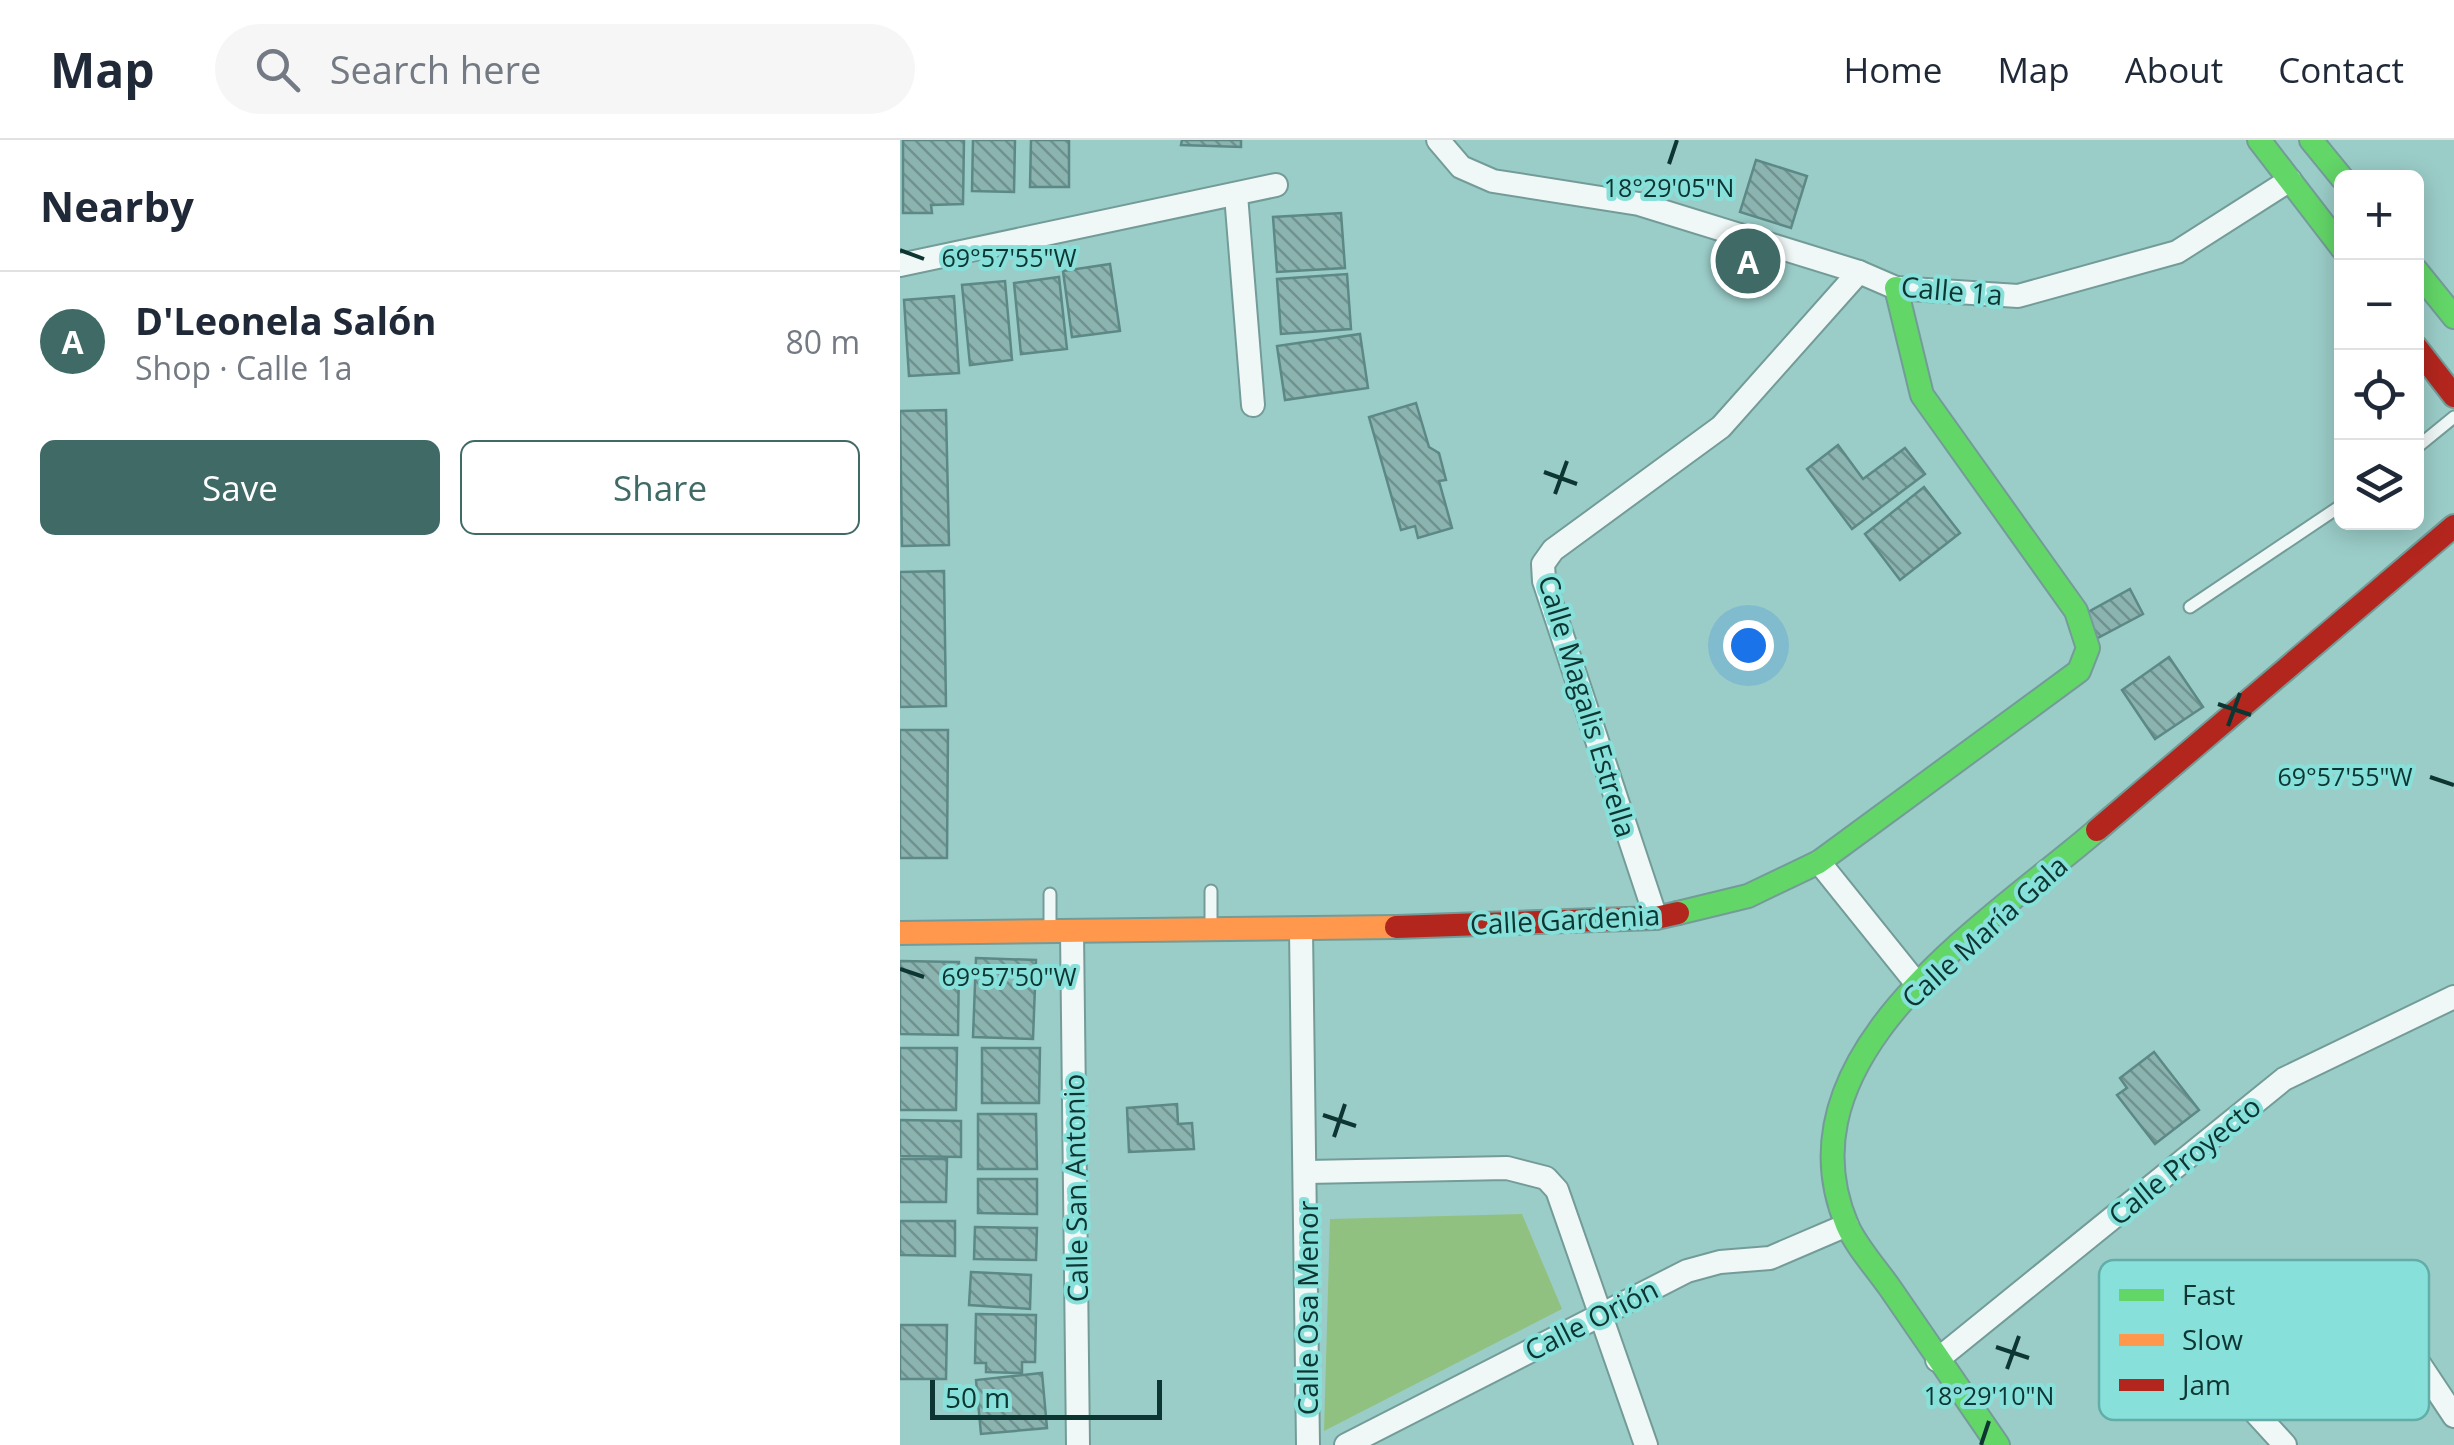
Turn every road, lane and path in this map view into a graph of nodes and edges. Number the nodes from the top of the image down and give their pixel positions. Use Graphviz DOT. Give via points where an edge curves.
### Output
graph roads {
  1 [pos="1438,140"];
  2 [pos="2258,140"];
  3 [pos="2310,140"];
  4 [pos="2335,170"];
  5 [pos="2290,180"];
  6 [pos="1276,185"];
  7 [pos="1236,195"];
  8 [pos="2334,238"];
  9 [pos="900,265"];
  10 [pos="1860,272"];
  11 [pos="2424,280"];
  12 [pos="1896,288"];
  13 [pos="2454,317"];
  14 [pos="2419,350"];
  15 [pos="2454,396"];
  16 [pos="1253,405"];
  17 [pos="2454,417"];
  18 [pos="2424,441"];
  19 [pos="2334,510"];
  20 [pos="2454,526"];
  21 [pos="2190,607"];
  22 [pos="1819,862"];
  23 [pos="1211,892"];
  24 [pos="1050,894"];
  25 [pos="1656,918"];
  26 [pos="1211,930"];
  27 [pos="1301,930"];
  28 [pos="1061,932"];
  29 [pos="900,933"];
  30 [pos="1917,984"];
  31 [pos="2454,997"];
  32 [pos="1307,1172"];
  33 [pos="1848,1225"];
  34 [pos="1599,1313"];
  35 [pos="1937,1360"];
  36 [pos="2429,1378"];
  37 [pos="2454,1416"];
  38 [pos="2262,1420"];
  39 [pos="1078,1445"];
  40 [pos="1308,1445"];
  41 [pos="1346,1445"];
  42 [pos="1646,1445"];
  43 [pos="1998,1445"];
  44 [pos="2284,1445"];
  1 -- 10 [label="street, Calle 1a" via="1461,167 1493,181 1640,204"];
  2 -- 5 [label="street"];
  3 -- 4 [label="street"];
  5 -- 8 [label="street"];
  5 -- 12 [label="street, Calle 1a" via="2176,252 2018,296"];
  6 -- 7 [label="street"];
  7 -- 9 [label="street"];
  7 -- 16 [label="street"];
  10 -- 12 [label="street, Calle 1a"];
  10 -- 25 [label="street, Calle Magalis Estrella" via="1721,428 1552,550 1542,564"];
  11 -- 13 [label="street"];
  12 -- 22 [label="street, Calle Gardenia" via="1922,395 2076,610 2088,648 2079,671"];
  14 -- 15 [label="street"];
  17 -- 18 [label="lane"];
  19 -- 21 [label="lane"];
  20 -- 30 [label="street, Calle María Gala"];
  22 -- 25 [label="street, Calle Gardenia" via="1748,896"];
  22 -- 30 [label="street"];
  23 -- 26 [label="lane"];
  24 -- 28 [label="lane"];
  25 -- 27 [label="street, Calle Gardenia"];
  26 -- 27 [label="street, Calle Gardenia"];
  26 -- 28 [label="street, Calle Gardenia"];
  27 -- 32 [label="street, Calle Osa Menor"];
  28 -- 29 [label="street, Calle Gardenia"];
  28 -- 39 [label="street, Calle San Antonio"];
  30 -- 33 [label="street, Calle María Gala" via="1849,1068 1836,1098 1837,1186"];
  31 -- 35 [label="street, Calle Proyecto" via="2284,1079"];
  32 -- 34 [label="street, Calle Osa Menor" via="1507,1168 1546,1178 1557,1190"];
  32 -- 40 [label="street, Calle Osa Menor"];
  33 -- 34 [label="street, Calle Orión" via="1770,1258 1686,1272"];
  33 -- 35 [label="street, Calle María Gala"];
  34 -- 41 [label="street, Calle Orión"];
  34 -- 42 [label="street, Calle Osa Menor"];
  35 -- 43 [label="street, Calle María Gala"];
  36 -- 37 [label="street"];
  38 -- 44 [label="street"];
}
